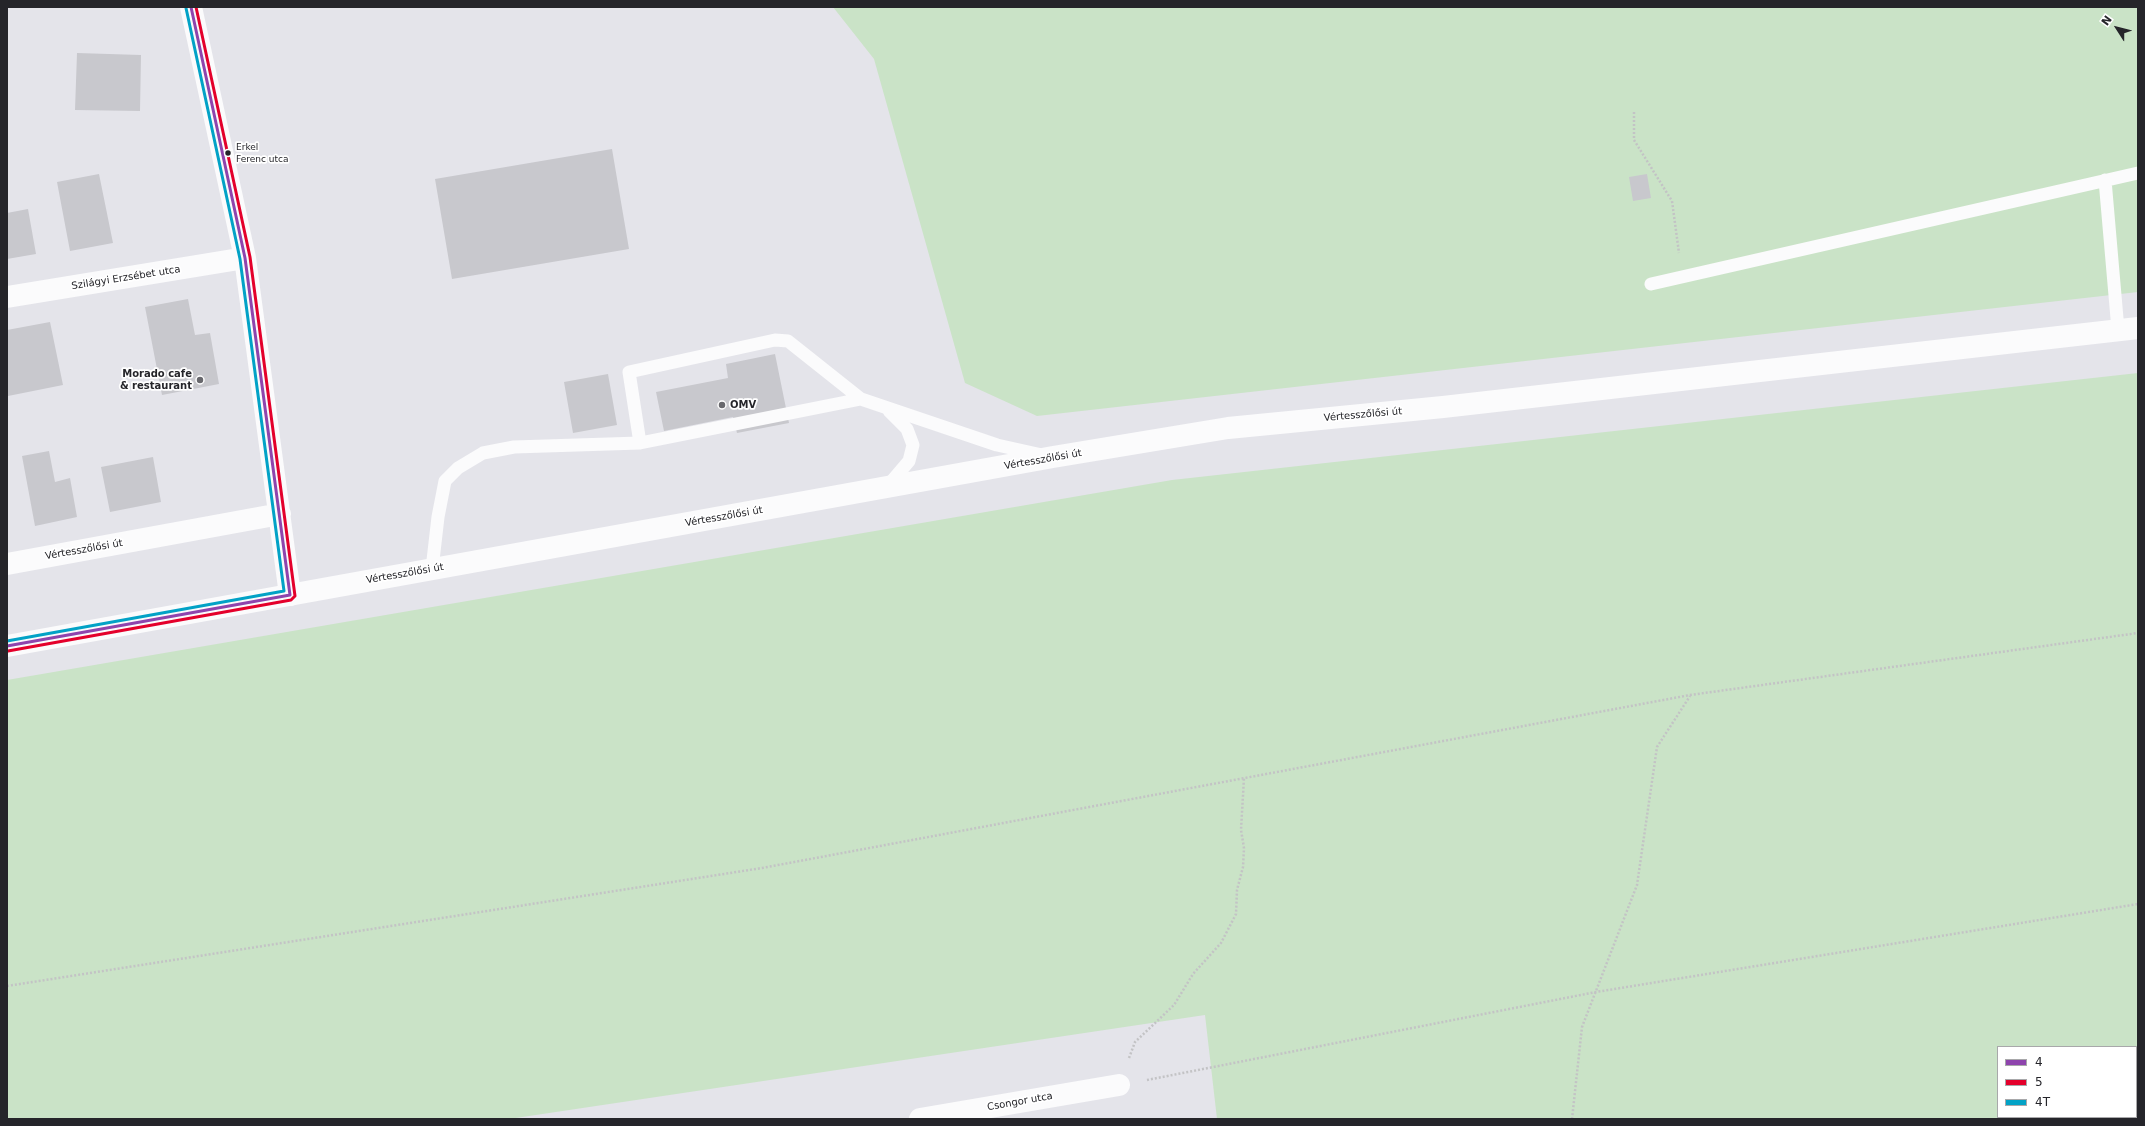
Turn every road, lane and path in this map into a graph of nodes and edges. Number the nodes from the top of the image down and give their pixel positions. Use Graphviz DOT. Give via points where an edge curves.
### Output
graph roads {
  1 [pos="191,7"];
  2 [pos="1634,112"];
  3 [pos="2138,173"];
  4 [pos="2105,180"];
  5 [pos="245,258"];
  6 [pos="1682,277"];
  7 [pos="1651,284"];
  8 [pos="7,297"];
  9 [pos="2128,329"];
  10 [pos="861,399"];
  11 [pos="887,409"];
  12 [pos="640,443"];
  13 [pos="1053,457"];
  14 [pos="884,489"];
  15 [pos="280,514"];
  16 [pos="7,564"];
  17 [pos="432,569"];
  18 [pos="290,595"];
  19 [pos="2138,633"];
  20 [pos="7,646"];
  21 [pos="1690,695"];
  22 [pos="1244,778"];
  23 [pos="2138,904"];
  24 [pos="7,986"];
  25 [pos="1596,992"];
  26 [pos="1119,1085"];
  27 [pos="920,1119"];
  28 [pos="1572,1119"];
  1 -- 5 [label="main road"];
  2 -- 6 [label="path" via="1634,140 1672,201"];
  3 -- 4 [label="lane"];
  4 -- 6 [label="lane"];
  4 -- 9 [label="lane"];
  5 -- 8 [label="main road, Szilágyi Erzsébet utca"];
  5 -- 15 [label="main road"];
  6 -- 7 [label="lane"];
  9 -- 13 [label="main road, Vértesszőlősi út" via="1443,407 1228,428"];
  10 -- 11 [label="lane"];
  10 -- 12 [label="lane"];
  10 -- 12 [label="lane" via="788,341 775,340 629,372"];
  11 -- 13 [label="lane" via="997,445"];
  11 -- 14 [label="lane" via="907,429 913,445 909,461"];
  12 -- 17 [label="lane" via="514,447 476,456 458,468 446,481 438,517"];
  13 -- 14 [label="main road, Vértesszőlősi út"];
  14 -- 17 [label="main road, Vértesszőlősi út"];
  15 -- 16 [label="main road, Vértesszőlősi út"];
  15 -- 18 [label="main road"];
  17 -- 18 [label="main road, Vértesszőlősi út"];
  18 -- 20 [label="main road, Vértesszőlősi út"];
  19 -- 21 [label="path"];
  21 -- 22 [label="path"];
  21 -- 25 [label="path" via="1657,747 1637,885"];
  22 -- 24 [label="path" via="762,868"];
  22 -- 26 [label="path" via="1241,830 1244,848 1243,867 1237,890 1236,914 1221,943 1193,974 1174,1005 1135,1042"];
  23 -- 25 [label="path"];
  25 -- 26 [label="path"];
  25 -- 28 [label="path" via="1582,1027"];
  26 -- 27 [label="main road, Csongor utca"];
}
